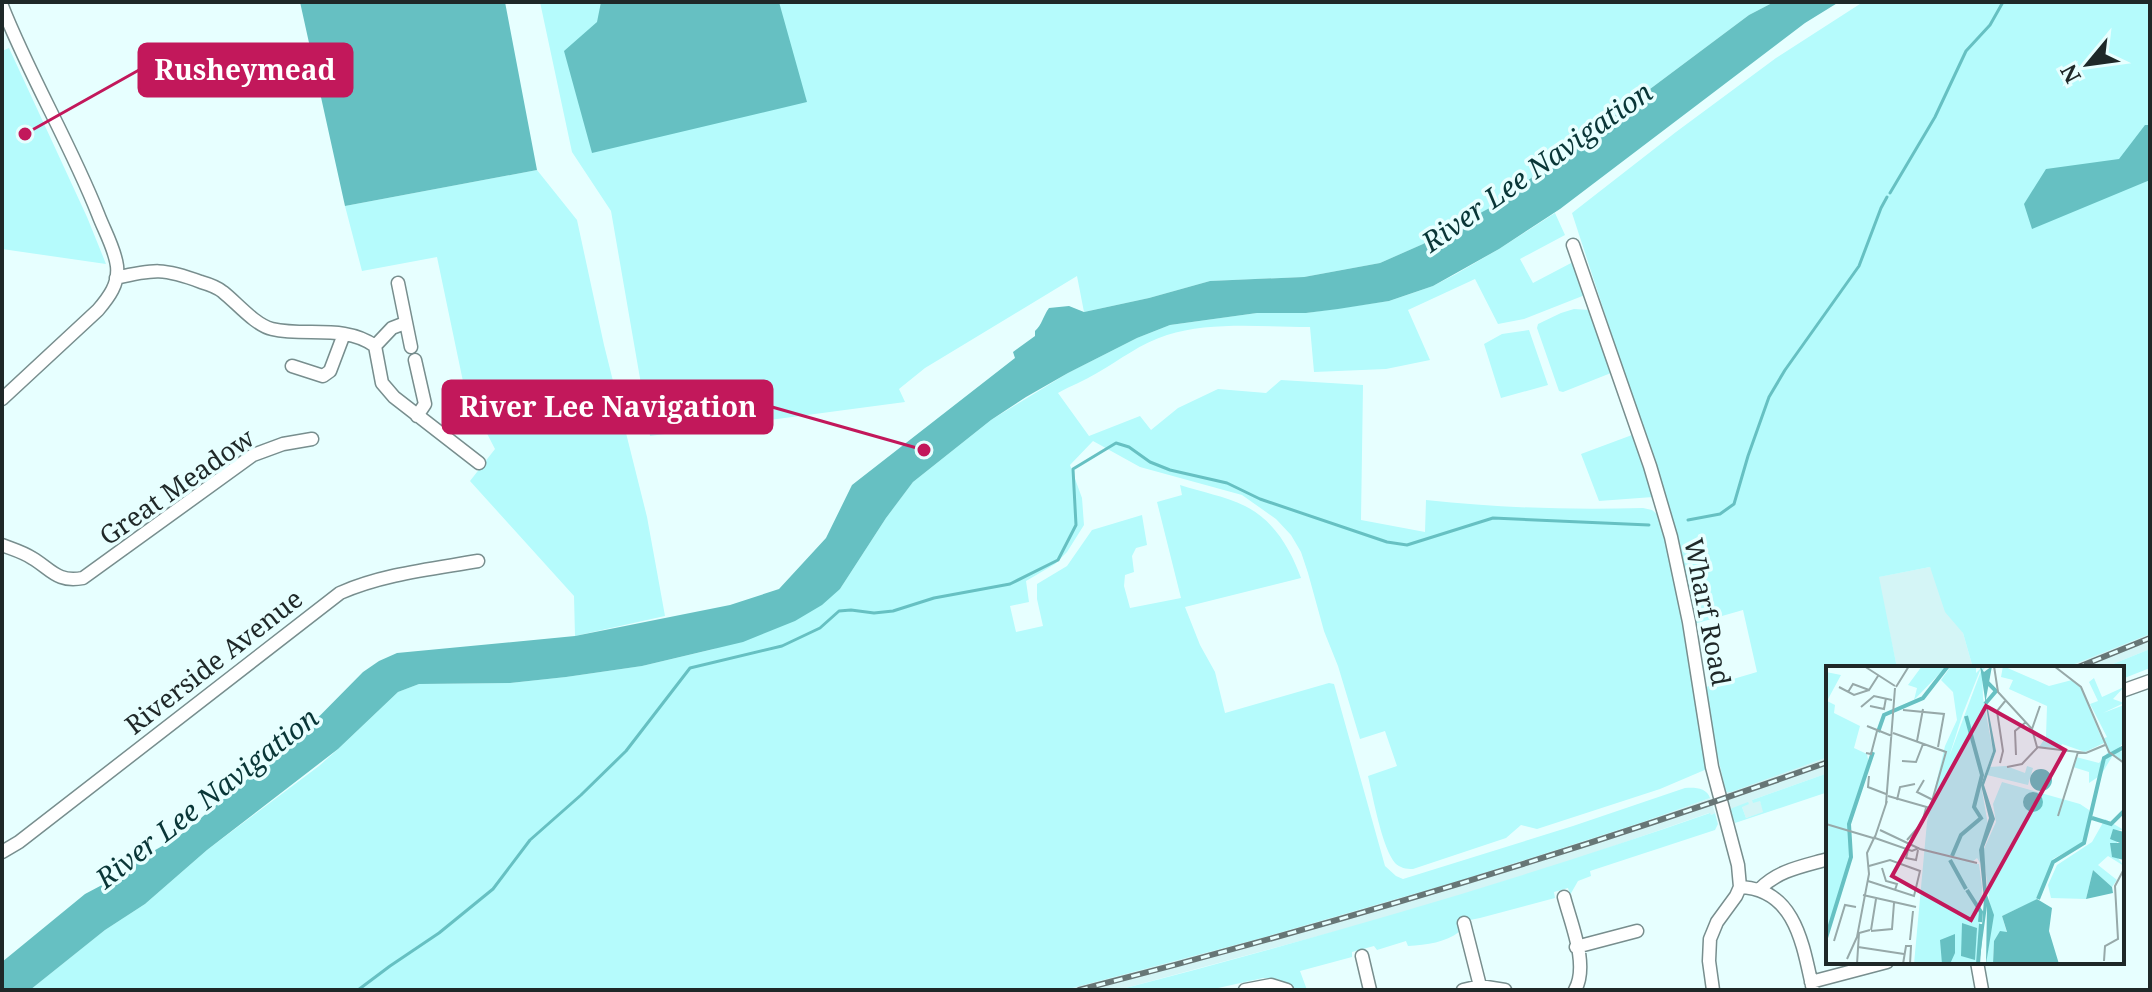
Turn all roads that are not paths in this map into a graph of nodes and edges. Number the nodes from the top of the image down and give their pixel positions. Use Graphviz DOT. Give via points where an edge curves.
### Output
graph roads {
  1 [pos="2,6"];
  2 [pos="1573,245"];
  3 [pos="116,278"];
  4 [pos="398,283"];
  5 [pos="405,323"];
  6 [pos="344,334"];
  7 [pos="375,346"];
  8 [pos="292,366"];
  9 [pos="2,399"];
  10 [pos="417,416"];
  11 [pos="312,439"];
  12 [pos="479,463"];
  13 [pos="2,545"];
  14 [pos="478,561"];
  15 [pos="2149,684"];
  16 [pos="2124,690"];
  17 [pos="2,852"];
  18 [pos="1826,860"];
  19 [pos="1740,887"];
  20 [pos="1760,889"];
  21 [pos="1564,897"];
  22 [pos="1464,923"];
  23 [pos="1637,931"];
  24 [pos="1576,947"];
  25 [pos="1362,956"];
  26 [pos="1881,964"];
  27 [pos="1977,964"];
  28 [pos="1480,986"];
  29 [pos="1812,986"];
  30 [pos="1245,990"];
  31 [pos="1287,990"];
  32 [pos="1370,990"];
  33 [pos="1463,990"];
  34 [pos="1505,990"];
  35 [pos="1575,990"];
  36 [pos="1713,990"];
  37 [pos="1982,990"];
  1 -- 3 [label="street" via="91,197 117,267"];
  2 -- 19 [label="street, Wharf Road" via="1671,537 1712,767"];
  3 -- 6 [label="street" via="151,270 177,273 221,289 267,328"];
  3 -- 9 [label="street" via="98,310"];
  4 -- 5 [label="street"];
  5 -- 7 [label="street"];
  5 -- 10 [label="street" via="425,404"];
  6 -- 7 [label="street"];
  6 -- 8 [label="street" via="330,371 323,376"];
  7 -- 10 [label="street" via="382,383"];
  10 -- 12 [label="street"];
  11 -- 13 [label="street, Great Meadow" via="253,455 83,578 60,578 33,558"];
  14 -- 17 [label="street, Riverside Avenue" via="378,580 340,593"];
  15 -- 16 [label="street"];
  18 -- 20 [label="street" via="1784,872"];
  19 -- 20 [label="street"];
  19 -- 36 [label="street" via="1710,939"];
  20 -- 29 [label="street" via="1791,916"];
  21 -- 24 [label="street"];
  22 -- 28 [label="street"];
  23 -- 24 [label="street"];
  24 -- 35 [label="street" via="1582,968"];
  25 -- 32 [label="street"];
  26 -- 29 [label="street"];
  27 -- 37 [label="street"];
  28 -- 33 [label="street"];
  28 -- 34 [label="street"];
  30 -- 31 [label="street" via="1271,985"];
}
